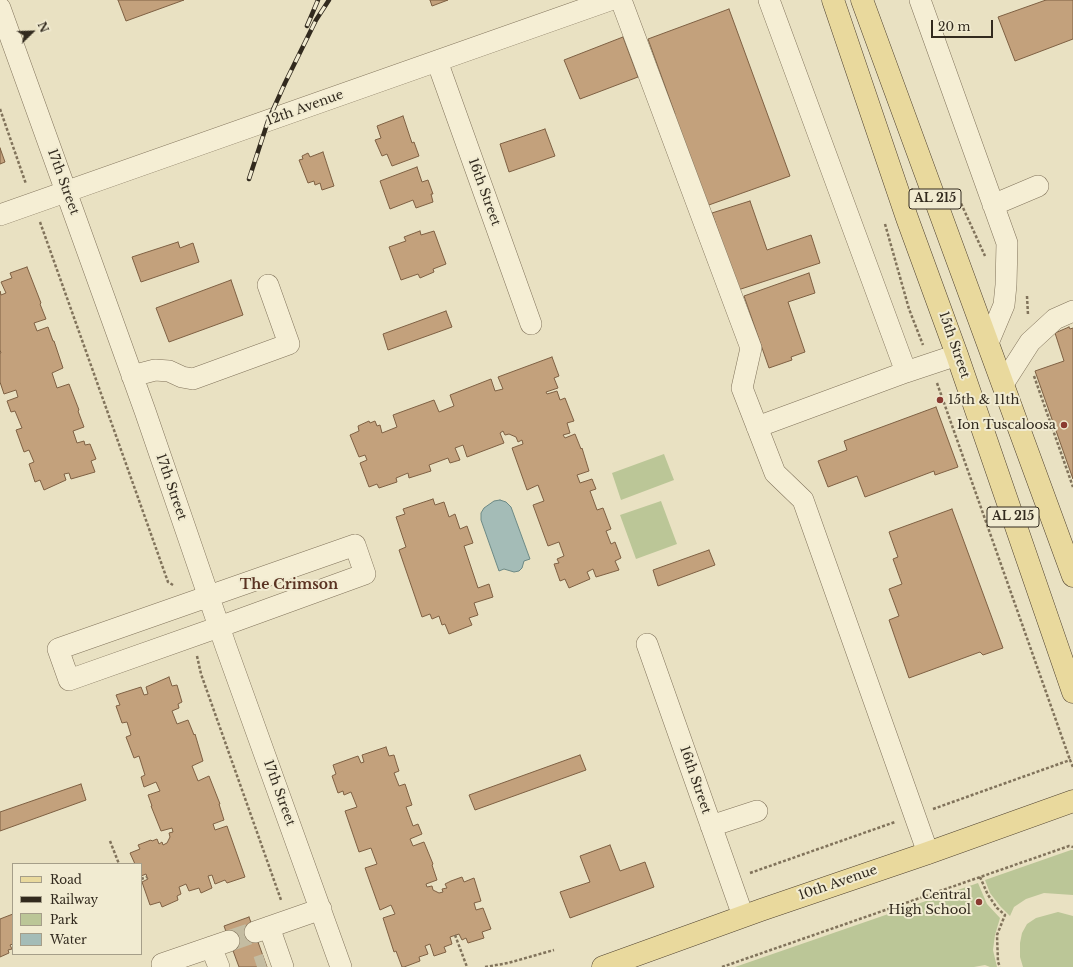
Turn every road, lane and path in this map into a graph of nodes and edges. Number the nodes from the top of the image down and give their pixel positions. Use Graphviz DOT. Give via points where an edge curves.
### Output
graph roads {
  1 [pos="610,0"];
  2 [pos="621,0"];
  3 [pos="769,0"];
  4 [pos="832,0"];
  5 [pos="862,0"];
  6 [pos="920,0"];
  7 [pos="0,8"];
  8 [pos="437,61"];
  9 [pos="0,109"];
  10 [pos="1038,186"];
  11 [pos="66,192"];
  12 [pos="34,204"];
  13 [pos="993,205"];
  14 [pos="0,215"];
  15 [pos="883,220"];
  16 [pos="268,285"];
  17 [pos="1073,311"];
  18 [pos="944,316"];
  19 [pos="531,324"];
  20 [pos="988,343"];
  21 [pos="958,355"];
  22 [pos="931,364"];
  23 [pos="906,372"];
  24 [pos="132,376"];
  25 [pos="1003,384"];
  26 [pos="757,427"];
  27 [pos="1073,576"];
  28 [pos="173,585"];
  29 [pos="208,596"];
  30 [pos="219,628"];
  31 [pos="647,644"];
  32 [pos="197,656"];
  33 [pos="1073,692"];
  34 [pos="1070,760"];
  35 [pos="1073,801"];
  36 [pos="757,811"];
  37 [pos="711,826"];
  38 [pos="110,841"];
  39 [pos="1073,847"];
  40 [pos="928,853"];
  41 [pos="119,863"];
  42 [pos="147,877"];
  43 [pos="980,877"];
  44 [pos="142,879"];
  45 [pos="321,909"];
  46 [pos="743,916"];
  47 [pos="270,926"];
  48 [pos="455,935"];
  49 [pos="554,950"];
  50 [pos="276,963"];
  51 [pos="162,964"];
  52 [pos="219,967"];
  53 [pos="341,967"];
  54 [pos="467,967"];
  55 [pos="485,967"];
  56 [pos="603,967"];
  57 [pos="722,967"];
  58 [pos="1000,967"];
  1 -- 8 [label="street, 12th Avenue"];
  2 -- 26 [label="street" via="752,348 742,388"];
  3 -- 23 [label="street"];
  4 -- 18 [label="main road, 15th Street / AL 215" via="907,218"];
  5 -- 20 [label="main road, AL 215"];
  6 -- 13 [label="street"];
  7 -- 11 [label="street, 17th Street"];
  8 -- 11 [label="street, 12th Avenue"];
  8 -- 19 [label="street, 16th Street"];
  9 -- 12 [label="path"];
  10 -- 13 [label="street"];
  11 -- 12 [label="street, 12th Avenue"];
  11 -- 24 [label="street, 17th Street"];
  12 -- 14 [label="street, 12th Avenue"];
  12 -- 28 [label="path" via="168,582"];
  13 -- 20 [label="street" via="1007,243 1006,285 1004,305"];
  15 -- 22 [label="path" via="909,310"];
  16 -- 24 [label="street" via="290,344 193,379 169,371 155,370"];
  17 -- 25 [label="street" via="1055,319 1030,342"];
  18 -- 20 [label="main road"];
  18 -- 21 [label="main road, 15th Street / AL 215"];
  20 -- 25 [label="main road, AL 215"];
  21 -- 22 [label="street"];
  21 -- 25 [label="main road"];
  21 -- 33 [label="main road, 15th Street / AL 215"];
  22 -- 23 [label="street"];
  22 -- 34 [label="path"];
  23 -- 26 [label="street"];
  24 -- 29 [label="street, 17th Street"];
  25 -- 27 [label="main road, AL 215"];
  26 -- 40 [label="street" via="775,474 803,500"];
  29 -- 30 [label="street, 17th Street"];
  29 -- 30 [label="street" via="355,545 365,574"];
  29 -- 30 [label="street" via="58,649 69,680"];
  30 -- 45 [label="street, 17th Street"];
  31 -- 37 [label="street, 16th Street"];
  32 -- 47 [label="path"];
  35 -- 40 [label="main road, 10th Avenue"];
  36 -- 37 [label="street"];
  37 -- 46 [label="street, 16th Street"];
  38 -- 41 [label="path"];
  39 -- 43 [label="path" via="1069,846"];
  40 -- 46 [label="main road, 10th Avenue"];
  42 -- 44 [label="path"];
  43 -- 57 [label="path"];
  43 -- 58 [label="path" via="988,895 1005,915 997,935"];
  45 -- 47 [label="street"];
  45 -- 53 [label="street, 17th Street"];
  46 -- 56 [label="main road, 10th Avenue"];
  47 -- 50 [label="street"];
  48 -- 54 [label="path"];
  49 -- 55 [label="path"];
  51 -- 52 [label="street" via="220,944"];
}
